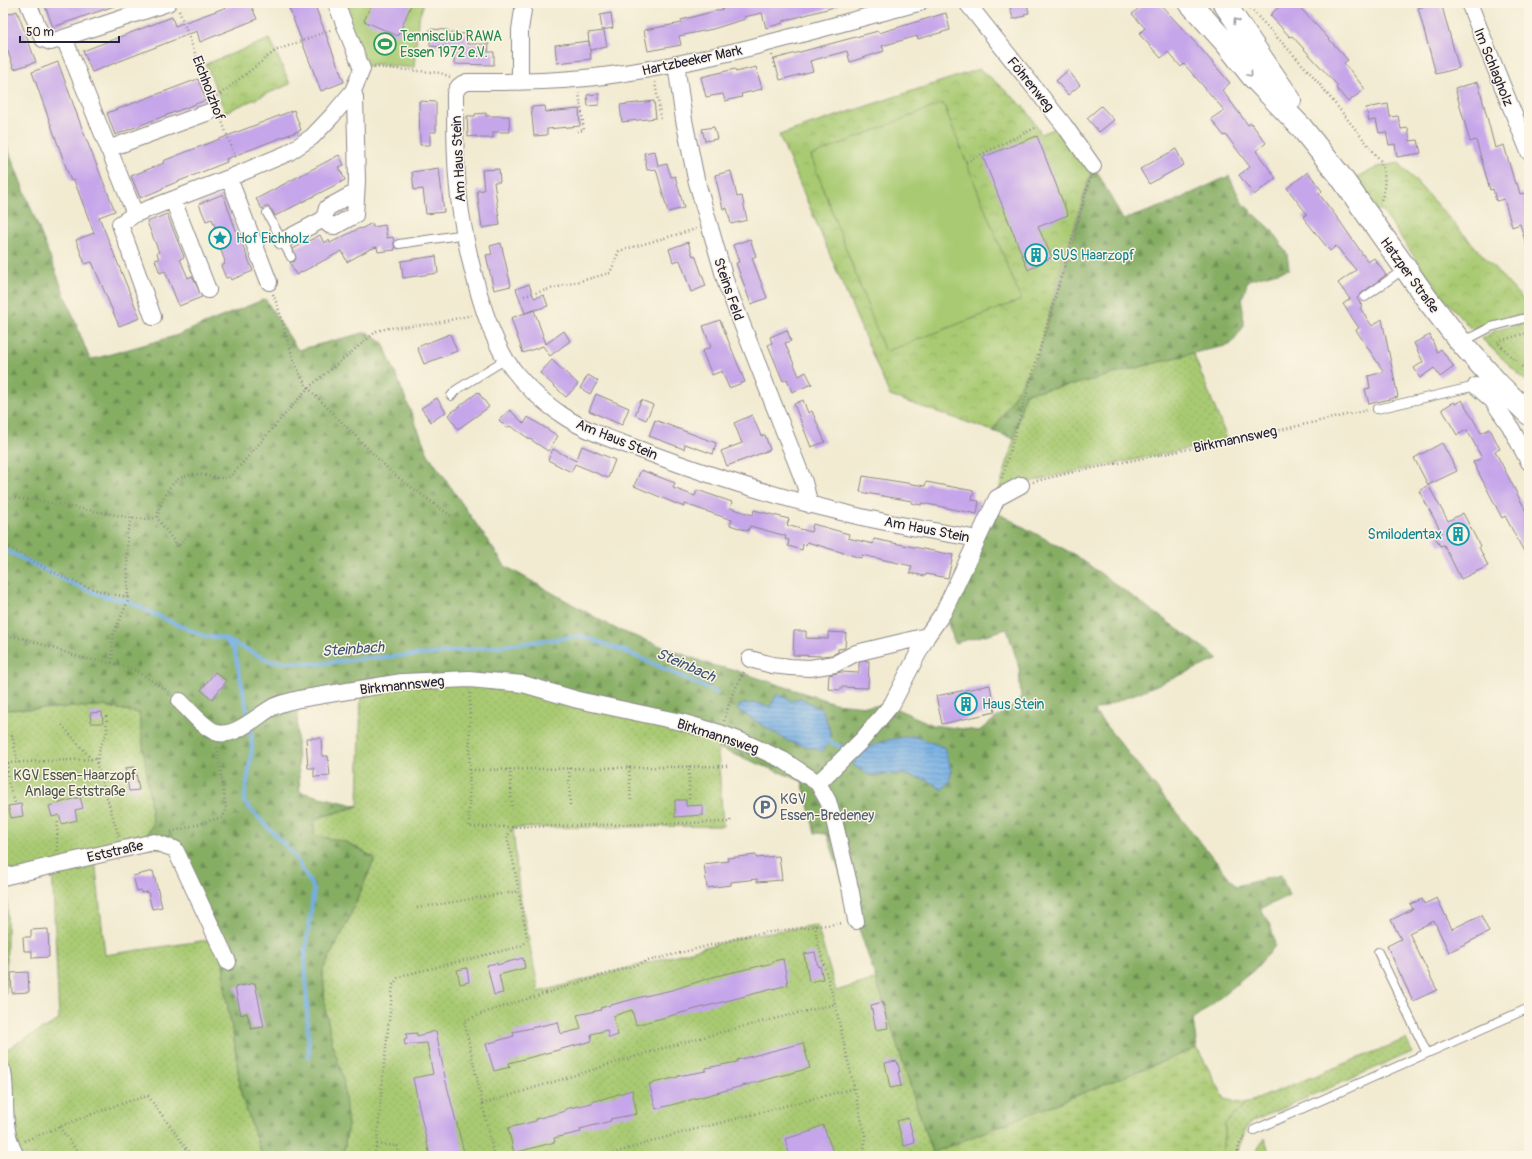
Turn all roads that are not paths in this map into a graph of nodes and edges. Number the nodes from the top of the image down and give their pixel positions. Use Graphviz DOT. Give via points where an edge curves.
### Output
graph roads {
  1 [pos="28,3"];
  2 [pos="336,3"];
  3 [pos="524,3"];
  4 [pos="919,3"];
  5 [pos="967,3"];
  6 [pos="1190,3"];
  7 [pos="1224,3"];
  8 [pos="1469,3"];
  9 [pos="896,6"];
  10 [pos="174,7"];
  11 [pos="64,38"];
  12 [pos="676,64"];
  13 [pos="520,82"];
  14 [pos="460,84"];
  15 [pos="353,92"];
  16 [pos="214,107"];
  17 [pos="1301,127"];
  18 [pos="108,149"];
  19 [pos="1529,152"];
  20 [pos="1094,166"];
  21 [pos="235,176"];
  22 [pos="173,200"];
  23 [pos="267,213"];
  24 [pos="135,214"];
  25 [pos="466,234"];
  26 [pos="282,241"];
  27 [pos="400,244"];
  28 [pos="291,257"];
  29 [pos="1405,268"];
  30 [pos="269,282"];
  31 [pos="208,290"];
  32 [pos="1365,297"];
  33 [pos="153,317"];
  34 [pos="1529,317"];
  35 [pos="1460,340"];
  36 [pos="506,359"];
  37 [pos="1476,386"];
  38 [pos="451,396"];
  39 [pos="1377,408"];
  40 [pos="1529,414"];
  41 [pos="1529,462"];
  42 [pos="1021,485"];
  43 [pos="810,505"];
  44 [pos="978,539"];
  45 [pos="927,636"];
  46 [pos="750,659"];
  47 [pos="180,701"];
  48 [pos="818,783"];
  49 [pos="3,877"];
  50 [pos="856,921"];
  51 [pos="1378,952"];
  52 [pos="228,962"];
  53 [pos="1529,1008"];
  54 [pos="1427,1053"];
  55 [pos="3,1072"];
  56 [pos="1254,1130"];
  57 [pos="13,1151"];
  1 -- 11 [label="street" via="43,39 51,42"];
  2 -- 15 [label="street" via="362,69"];
  3 -- 13 [label="street" via="520,30"];
  4 -- 9 [label="street, Hartzbeeker Mark"];
  5 -- 20 [label="street, Föhrenweg" via="1064,124"];
  6 -- 17 [label="main road, Hatzper Straße, one-way" via="1252,76"];
  17 -- 7 [label="main road, Hatzper Straße, one-way" via="1293,104"];
  8 -- 19 [label="street, Im Schlagholz"];
  9 -- 12 [label="street, Hartzbeeker Mark" via="786,39"];
  10 -- 11 [label="street"];
  11 -- 18 [label="street"];
  12 -- 13 [label="street, Hartzbeeker Mark" via="569,80"];
  12 -- 43 [label="street, Steins Feld" via="684,120 708,226 727,286 804,482"];
  13 -- 14 [label="street, Hartzbeeker Mark"];
  14 -- 25 [label="street, Am Haus Stein" via="455,94 456,148 461,213"];
  15 -- 21 [label="street" via="312,137 288,153"];
  15 -- 26 [label="street" via="357,181 355,215 335,226 329,225 324,219"];
  16 -- 18 [label="street, Eichholzhof"];
  17 -- 29 [label="main road, Hatzper Straße"];
  18 -- 24 [label="street"];
  21 -- 22 [label="street"];
  21 -- 30 [label="street"];
  22 -- 24 [label="street"];
  22 -- 31 [label="street"];
  23 -- 26 [label="lane"];
  24 -- 33 [label="street" via="120,224"];
  25 -- 27 [label="lane"];
  25 -- 36 [label="street, Am Haus Stein" via="484,312"];
  26 -- 28 [label="lane"];
  29 -- 32 [label="lane"];
  29 -- 35 [label="main road, Hatzper Straße"];
  34 -- 35 [label="lane" via="1492,326 1472,337"];
  35 -- 40 [label="main road, Hatzper Straße" via="1498,384"];
  36 -- 38 [label="lane" via="456,390"];
  36 -- 43 [label="street, Am Haus Stein" via="529,389 544,402 587,429 687,467"];
  37 -- 39 [label="lane"];
  37 -- 41 [label="street" via="1492,400 1510,426"];
  42 -- 44 [label="street" via="997,498"];
  43 -- 44 [label="street, Am Haus Stein"];
  44 -- 45 [label="street" via="943,612"];
  45 -- 46 [label="street" via="856,653 835,664 810,668 772,665"];
  45 -- 48 [label="street" via="892,704 862,740"];
  47 -- 48 [label="street, Birkmannsweg" via="196,718 216,733 225,733 247,725 273,707 286,702 402,682 469,679 523,684 578,700 681,722 726,739 746,743 783,760"];
  48 -- 50 [label="street, Birkmannsweg" via="828,801 834,820"];
  49 -- 52 [label="street, Eststraße" via="154,842 175,849"];
  51 -- 54 [label="lane"];
  53 -- 54 [label="lane"];
  54 -- 56 [label="lane"];
  55 -- 57 [label="street" via="5,1129"];
}
